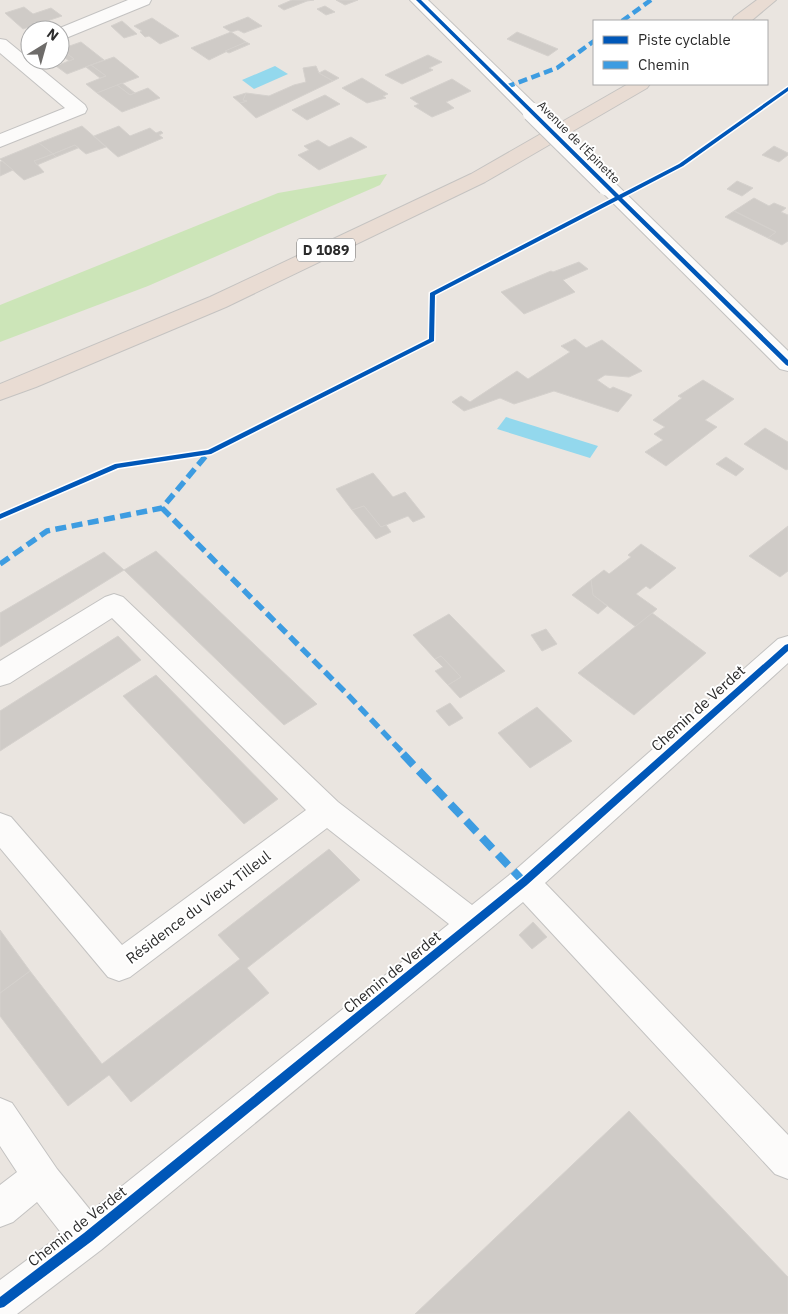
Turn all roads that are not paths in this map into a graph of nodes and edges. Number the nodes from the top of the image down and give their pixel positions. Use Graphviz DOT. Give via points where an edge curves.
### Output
graph roads {
  1 [pos="144,0"];
  2 [pos="418,0"];
  3 [pos="768,0"];
  4 [pos="741,20"];
  5 [pos="70,30"];
  6 [pos="20,48"];
  7 [pos="4,52"];
  8 [pos="639,85"];
  9 [pos="0,141"];
  10 [pos="788,364"];
  11 [pos="0,392"];
  12 [pos="788,647"];
  13 [pos="0,675"];
  14 [pos="327,811"];
  15 [pos="0,826"];
  16 [pos="524,882"];
  17 [pos="473,924"];
  18 [pos="0,1115"];
  19 [pos="788,1161"];
  20 [pos="43,1180"];
  21 [pos="0,1208"];
  22 [pos="88,1237"];
  23 [pos="0,1302"];
  1 -- 5 [label="street"];
  2 -- 10 [label="street, Avenue de l'Épinette, bridge"];
  3 -- 4 [label="highway"];
  6 -- 7 [label="street"];
  7 -- 9 [label="street" via="78,109"];
  8 -- 11 [label="highway, D 1089" via="478,178 218,302"];
  12 -- 16 [label="street, Chemin de Verdet"];
  13 -- 14 [label="street" via="114,604"];
  14 -- 15 [label="street, Résidence du Vieux Tilleul" via="119,966"];
  14 -- 17 [label="street"];
  16 -- 17 [label="street, Chemin de Verdet"];
  16 -- 19 [label="street"];
  17 -- 22 [label="street, Chemin de Verdet"];
  18 -- 20 [label="street"];
  20 -- 21 [label="street" via="39,1176"];
  20 -- 22 [label="street"];
  22 -- 23 [label="street, Chemin de Verdet"];
}
